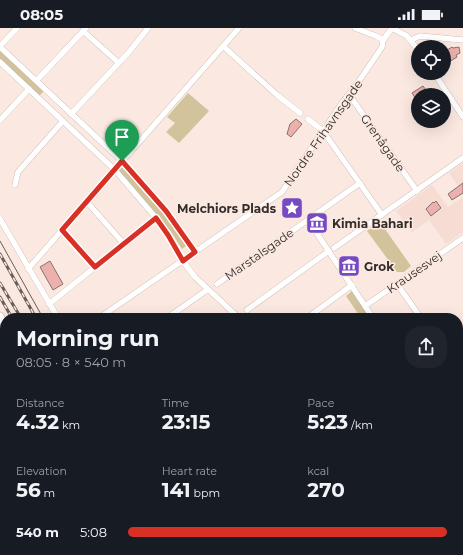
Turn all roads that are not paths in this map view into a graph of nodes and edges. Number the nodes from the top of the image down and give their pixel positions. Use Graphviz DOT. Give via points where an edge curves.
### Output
graph roads {
  1 [pos="16,28"];
  2 [pos="239,28"];
  3 [pos="355,28"];
  4 [pos="392,28"];
  5 [pos="84,29"];
  6 [pos="146,29"];
  7 [pos="383,40"];
  8 [pos="411,40"];
  9 [pos="463,40"];
  10 [pos="223,46"];
  11 [pos="0,47"];
  12 [pos="0,62"];
  13 [pos="118,63"];
  14 [pos="37,80"];
  15 [pos="439,80"];
  16 [pos="29,89"];
  17 [pos="347,96"];
  18 [pos="300,113"];
  19 [pos="71,114"];
  20 [pos="463,117"];
  21 [pos="308,119"];
  22 [pos="0,120"];
  23 [pos="63,120"];
  24 [pos="323,131"];
  25 [pos="463,158"];
  26 [pos="122,161"];
  27 [pos="115,170"];
  28 [pos="360,183"];
  29 [pos="15,185"];
  30 [pos="417,191"];
  31 [pos="87,202"];
  32 [pos="382,215"];
  33 [pos="156,218"];
  34 [pos="0,219"];
  35 [pos="308,220"];
  36 [pos="62,230"];
  37 [pos="463,238"];
  38 [pos="124,244"];
  39 [pos="334,248"];
  40 [pos="195,252"];
  41 [pos="329,252"];
  42 [pos="183,261"];
  43 [pos="95,267"];
  44 [pos="28,268"];
  45 [pos="217,284"];
  46 [pos="397,284"];
  47 [pos="352,285"];
  48 [pos="207,290"];
  49 [pos="49,304"];
  50 [pos="365,306"];
  51 [pos="247,310"];
  52 [pos="55,313"];
  53 [pos="106,313"];
  54 [pos="174,313"];
  55 [pos="230,313"];
  56 [pos="314,313"];
  57 [pos="370,313"];
  58 [pos="417,313"];
  1 -- 11 [label="street"];
  2 -- 10 [label="street"];
  3 -- 7 [label="street"];
  4 -- 7 [label="street, Nordre Frihavnsgade"];
  4 -- 8 [label="street"];
  5 -- 13 [label="street"];
  5 -- 14 [label="street"];
  6 -- 13 [label="street"];
  7 -- 17 [label="street, Nordre Frihavnsgade" via="382,47"];
  8 -- 9 [label="street" via="420,36"];
  10 -- 18 [label="street" via="290,107"];
  10 -- 26 [label="street"];
  11 -- 14 [label="street"];
  12 -- 16 [label="street"];
  13 -- 19 [label="street"];
  14 -- 19 [label="street"];
  15 -- 20 [label="street"];
  16 -- 22 [label="street"];
  16 -- 23 [label="street"];
  17 -- 24 [label="street, Nordre Frihavnsgade"];
  17 -- 30 [label="street, Grenågade"];
  19 -- 26 [label="street"];
  21 -- 24 [label="street"];
  23 -- 27 [label="street"];
  23 -- 29 [label="street" via="18,172"];
  24 -- 28 [label="street"];
  24 -- 40 [label="street, Nordre Frihavnsgade" via="282,192"];
  25 -- 30 [label="street"];
  26 -- 27 [label="street"];
  26 -- 40 [label="street" via="166,211"];
  27 -- 31 [label="street"];
  27 -- 33 [label="street"];
  28 -- 32 [label="street"];
  28 -- 35 [label="street, Marstalsgade"];
  30 -- 32 [label="street"];
  31 -- 36 [label="street"];
  31 -- 38 [label="street"];
  32 -- 39 [label="street"];
  33 -- 38 [label="street"];
  33 -- 42 [label="street"];
  34 -- 44 [label="street"];
  35 -- 41 [label="street"];
  35 -- 45 [label="street, Marstalsgade"];
  36 -- 43 [label="street"];
  36 -- 44 [label="street"];
  37 -- 46 [label="street, Krausesvej"];
  38 -- 43 [label="street"];
  40 -- 42 [label="street, Nordre Frihavnsgade"];
  41 -- 47 [label="street"];
  41 -- 51 [label="street"];
  42 -- 48 [label="street"];
  42 -- 53 [label="street, Nordre Frihavnsgade"];
  43 -- 49 [label="street"];
  44 -- 49 [label="street"];
  46 -- 50 [label="street, Krausesvej"];
  46 -- 58 [label="street"];
  47 -- 50 [label="street"];
  47 -- 56 [label="street"];
  48 -- 54 [label="street"];
  48 -- 55 [label="street"];
  49 -- 52 [label="street"];
  50 -- 57 [label="street"];
}
